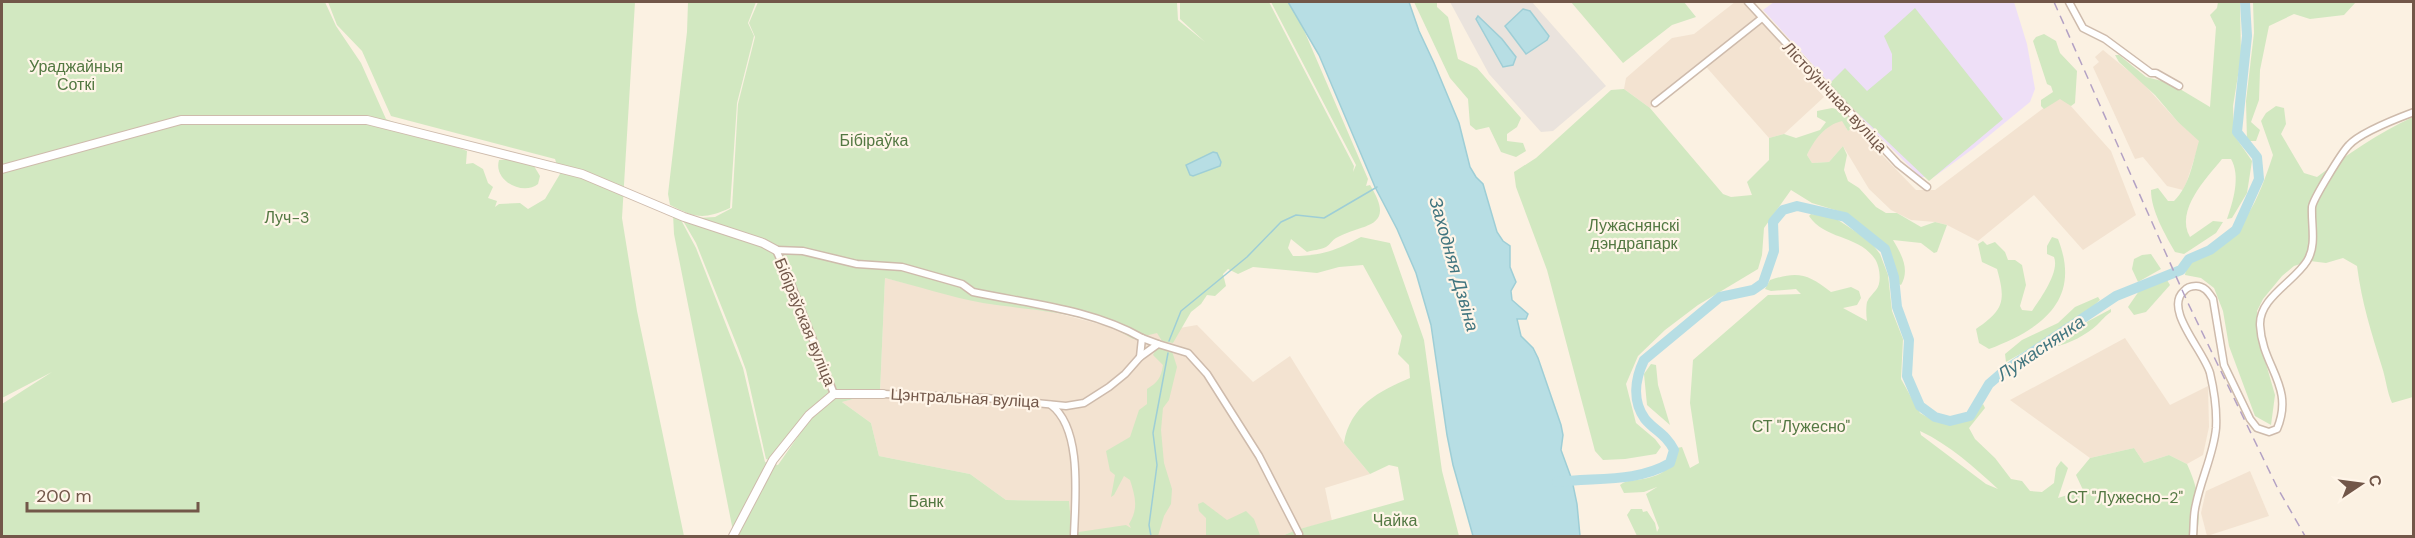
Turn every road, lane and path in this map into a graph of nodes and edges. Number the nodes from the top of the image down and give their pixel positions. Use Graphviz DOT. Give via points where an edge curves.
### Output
graph roads {
  1 [pos="1748,2"];
  2 [pos="2069,2"];
  3 [pos="1762,18"];
  4 [pos="2179,86"];
  5 [pos="1655,104"];
  6 [pos="2414,112"];
  7 [pos="2,169"];
  8 [pos="1928,187"];
  9 [pos="776,250"];
  10 [pos="1142,338"];
  11 [pos="1158,344"];
  12 [pos="1140,357"];
  13 [pos="834,394"];
  14 [pos="883,394"];
  15 [pos="1048,402"];
  16 [pos="1299,534"];
  17 [pos="733,537"];
  18 [pos="1074,537"];
  19 [pos="2193,537"];
  1 -- 3 [label="street, Лістоўнічная вуліца"];
  2 -- 4 [label="street" via="2083,28 2151,73"];
  3 -- 5 [label="street"];
  3 -- 8 [label="street, Лістоўнічная вуліца" via="1895,161"];
  6 -- 19 [label="street" via="2349,145 2312,205 2312,250 2262,312 2263,344 2283,398 2277,429 2269,432 2257,428 2243,405 2224,365 2213,299 2208,291 2194,285 2178,296 2180,315 2209,370 2216,409 2216,430 2195,506"];
  7 -- 9 [label="street" via="181,120 367,120 582,174"];
  9 -- 10 [label="street" via="803,251 857,264 902,267 962,284 973,291 1082,314"];
  9 -- 13 [label="street, Бібіраўская вуліца"];
  10 -- 11 [label="street"];
  10 -- 12 [label="street"];
  11 -- 12 [label="street, Цэнтральная вуліца"];
  11 -- 16 [label="street" via="1188,353 1207,374 1259,456"];
  12 -- 15 [label="street, Цэнтральная вуліца" via="1125,374 1084,404"];
  13 -- 14 [label="street"];
  13 -- 17 [label="street" via="809,415 773,460"];
  14 -- 15 [label="street, Цэнтральная вуліца"];
  15 -- 18 [label="street, Цэнтральная вуліца" via="1059,411 1073,449"];
}
